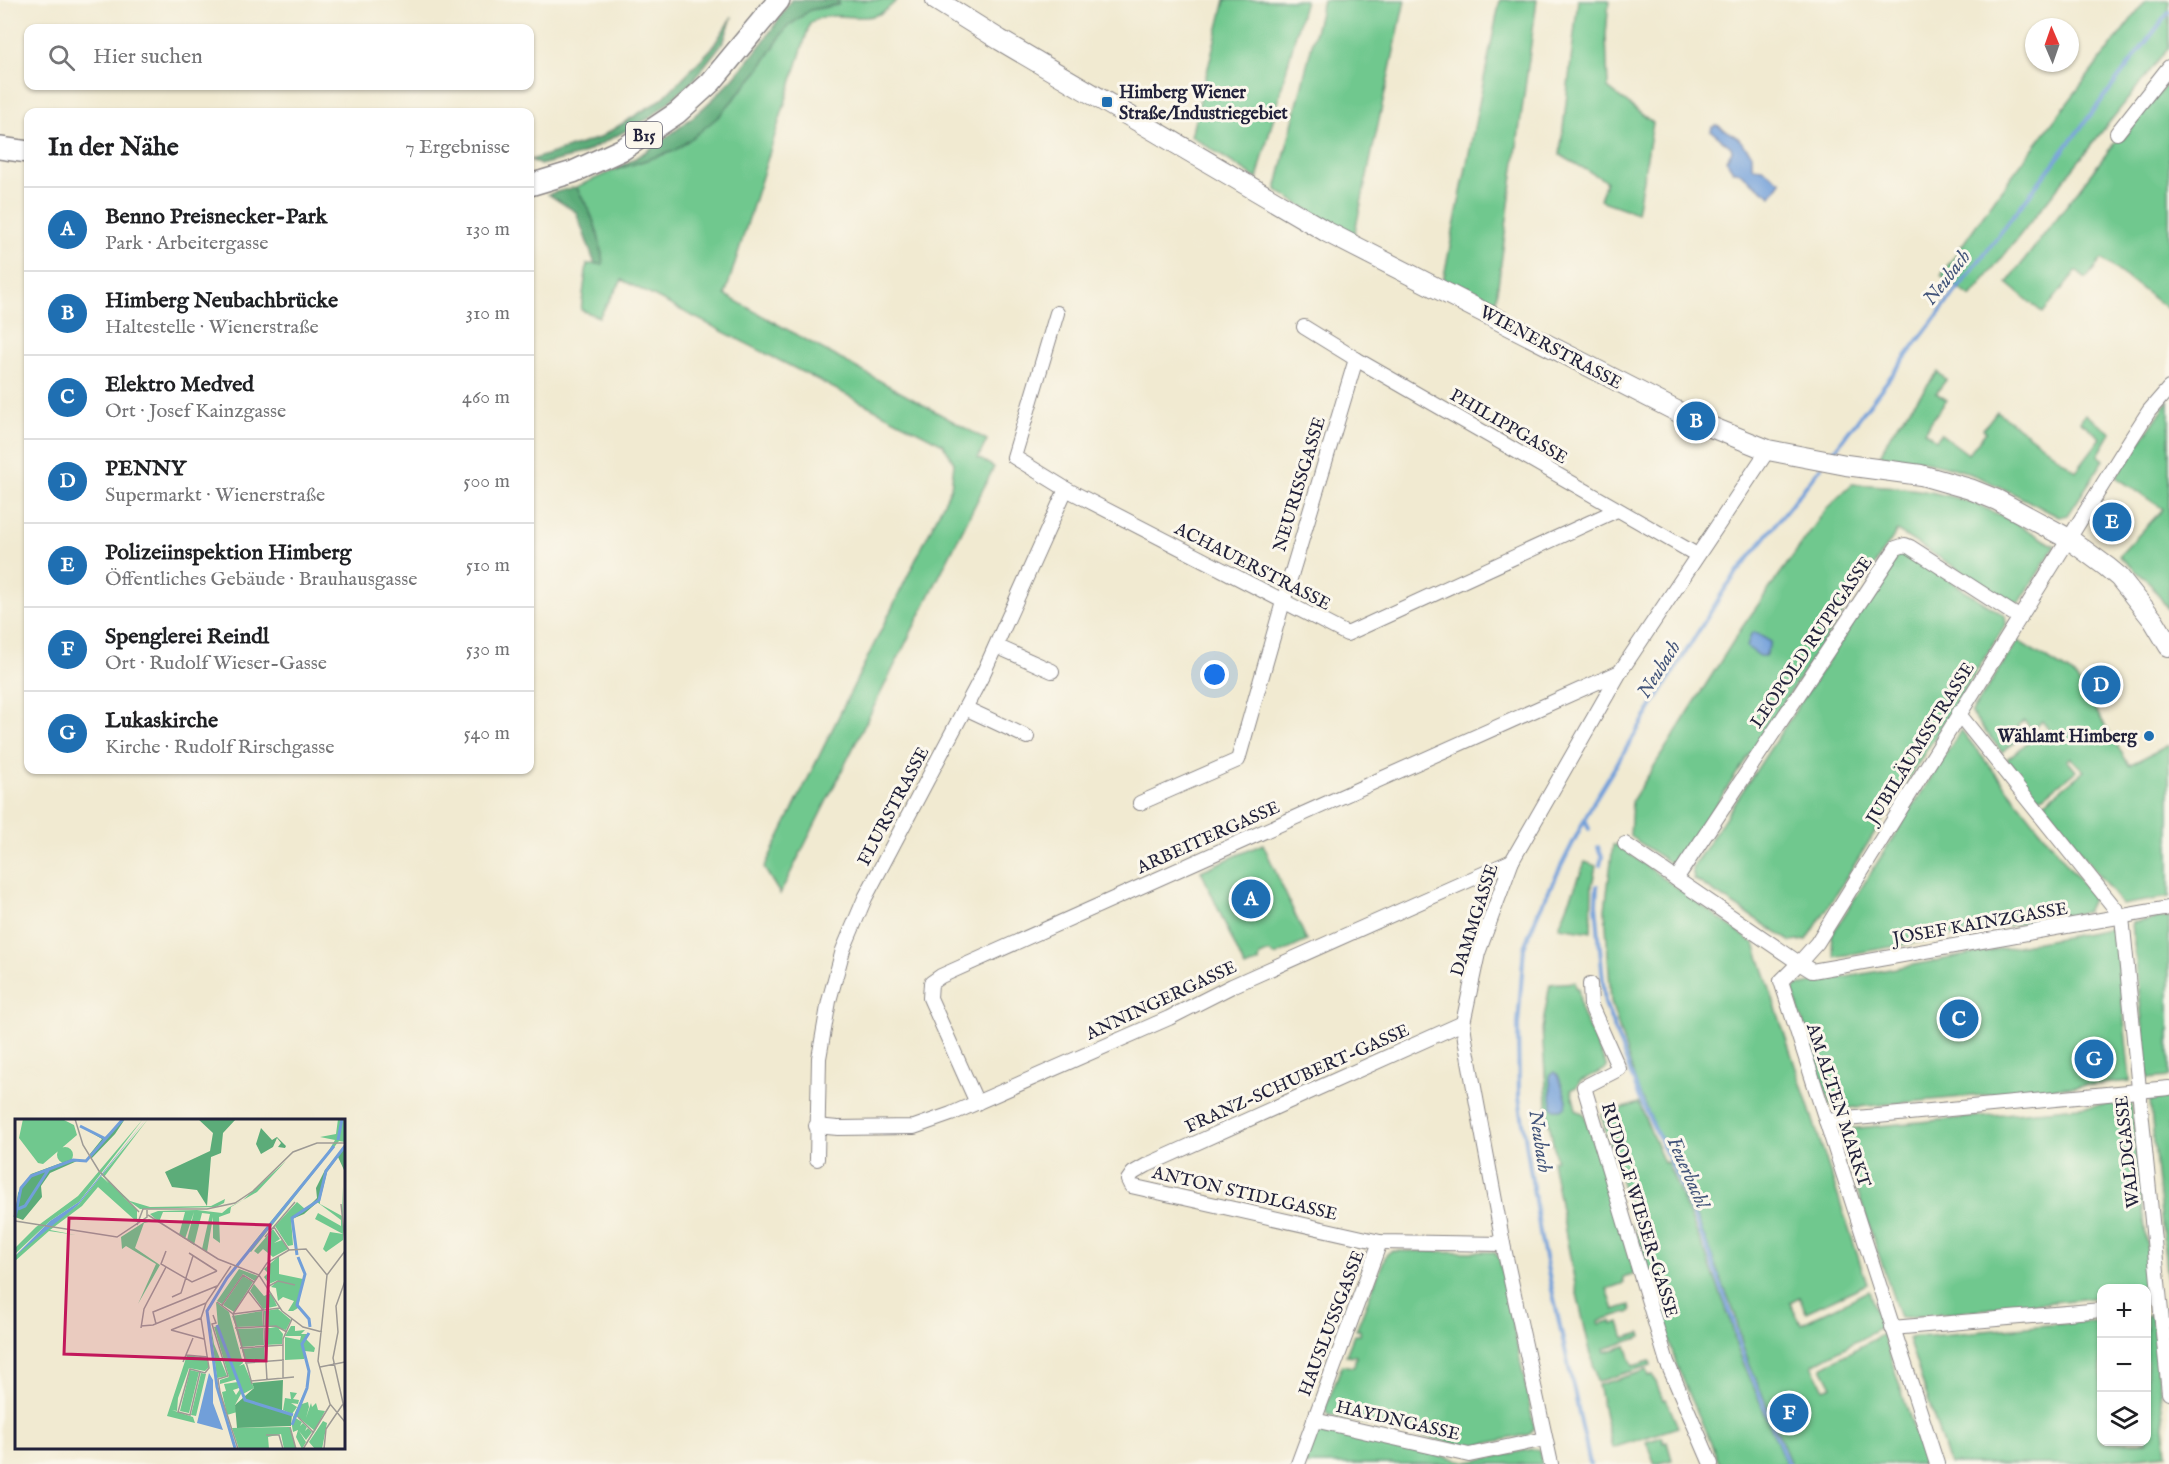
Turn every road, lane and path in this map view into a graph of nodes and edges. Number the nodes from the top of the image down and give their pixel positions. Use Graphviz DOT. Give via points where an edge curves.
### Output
graph roads {
  1 [pos="758,0"];
  2 [pos="778,0"];
  3 [pos="936,0"];
  4 [pos="736,50"];
  5 [pos="2169,67"];
  6 [pos="2117,133"];
  7 [pos="0,148"];
  8 [pos="24,151"];
  9 [pos="534,184"];
  10 [pos="1057,313"];
  11 [pos="1304,327"];
  12 [pos="1356,359"];
  13 [pos="2169,388"];
  14 [pos="1767,450"];
  15 [pos="1066,489"];
  16 [pos="1617,510"];
  17 [pos="2069,539"];
  18 [pos="1697,555"];
  19 [pos="1283,602"];
  20 [pos="2020,618"];
  21 [pos="996,646"];
  22 [pos="2169,646"];
  23 [pos="1052,671"];
  24 [pos="1620,672"];
  25 [pos="965,708"];
  26 [pos="1958,713"];
  27 [pos="1027,736"];
  28 [pos="1140,803"];
  29 [pos="1625,844"];
  30 [pos="1512,861"];
  31 [pos="1676,879"];
  32 [pos="2169,908"];
  33 [pos="2122,917"];
  34 [pos="1799,963"];
  35 [pos="1590,984"];
  36 [pos="1463,1023"];
  37 [pos="2169,1088"];
  38 [pos="2139,1091"];
  39 [pos="977,1103"];
  40 [pos="1826,1120"];
  41 [pos="816,1126"];
  42 [pos="817,1159"];
  43 [pos="1146,1165"];
  44 [pos="1380,1242"];
  45 [pos="1503,1244"];
  46 [pos="2159,1305"];
  47 [pos="2097,1310"];
  48 [pos="1892,1328"];
  49 [pos="2169,1393"];
  50 [pos="1314,1420"];
  51 [pos="1545,1439"];
  52 [pos="1298,1464"];
  53 [pos="1551,1464"];
  54 [pos="1711,1464"];
  55 [pos="1937,1464"];
  1 -- 4 [label="main road, B15"];
  2 -- 4 [label="main road, B15"];
  3 -- 14 [label="street, WIENERSTRASSE" via="1327,232 1695,421"];
  4 -- 9 [label="main road, B15" via="677,113 632,143 573,172"];
  5 -- 6 [label="street"];
  7 -- 8 [label="main road"];
  10 -- 15 [label="street, ACHAUERSTRASSE" via="1014,457"];
  11 -- 12 [label="street, PHILIPPGASSE"];
  12 -- 16 [label="street, PHILIPPGASSE"];
  12 -- 19 [label="street, NEURISSGASSE"];
  13 -- 17 [label="street, JUBILÄUMSSTRASSE" via="2149,411"];
  14 -- 17 [label="street, WIENERSTRASSE" via="1921,475 1970,489"];
  14 -- 18 [label="street, DAMMGASSE"];
  15 -- 19 [label="street, ACHAUERSTRASSE"];
  15 -- 21 [label="street, FLURSTRASSE"];
  16 -- 18 [label="street, PHILIPPGASSE"];
  16 -- 19 [label="street, ACHAUERSTRASSE" via="1347,634"];
  17 -- 20 [label="street, JUBILÄUMSSTRASSE"];
  17 -- 22 [label="street, WIENERSTRASSE" via="2119,577"];
  18 -- 24 [label="street, DAMMGASSE"];
  19 -- 28 [label="street, NEURISSGASSE" via="1238,760"];
  20 -- 26 [label="street, JUBILÄUMSSTRASSE"];
  20 -- 31 [label="street, LEOPOLD RUPPGASSE" via="1910,547 1896,548"];
  21 -- 23 [label="street"];
  21 -- 25 [label="street, FLURSTRASSE"];
  24 -- 30 [label="street, DAMMGASSE"];
  24 -- 39 [label="street, ARBEITERGASSE" via="941,976 931,983 930,998"];
  25 -- 27 [label="street"];
  25 -- 41 [label="street, FLURSTRASSE" via="865,898 843,950 819,1058"];
  26 -- 33 [label="street"];
  26 -- 34 [label="street, JUBILÄUMSSTRASSE" via="1817,943"];
  29 -- 31 [label="street"];
  30 -- 36 [label="street, DAMMGASSE" via="1478,953"];
  30 -- 39 [label="street, ANNINGERGASSE"];
  31 -- 34 [label="street"];
  32 -- 33 [label="street, JOSEF KAINZGASSE"];
  33 -- 34 [label="street, JOSEF KAINZGASSE" via="1812,971"];
  33 -- 38 [label="street, WALDGASSE"];
  34 -- 40 [label="street, AM ALTEN MARKT" via="1781,981"];
  35 -- 54 [label="street, RUDOLF WIESER-GASSE" via="1591,1006 1619,1069 1584,1087 1667,1362"];
  36 -- 43 [label="street, FRANZ-SCHUBERT-GASSE"];
  36 -- 45 [label="street, DAMMGASSE"];
  37 -- 38 [label="street"];
  38 -- 40 [label="street"];
  38 -- 46 [label="street, WALDGASSE"];
  39 -- 41 [label="street, ANNINGERGASSE" via="914,1127"];
  40 -- 48 [label="street, AM ALTEN MARKT"];
  41 -- 42 [label="street, FLURSTRASSE"];
  43 -- 44 [label="street, ANTON STIDLGASSE" via="1133,1173 1128,1180 1131,1186"];
  44 -- 45 [label="street, HAUSLUSSGASSE"];
  44 -- 50 [label="street, HAUSLUSSGASSE"];
  45 -- 51 [label="street, DAMMGASSE"];
  46 -- 49 [label="street, WALDGASSE"];
  47 -- 48 [label="street"];
  48 -- 55 [label="street, AM ALTEN MARKT"];
  50 -- 51 [label="street, HAYDNGASSE" via="1469,1455"];
  50 -- 52 [label="street, HAUSLUSSGASSE"];
  51 -- 53 [label="street, DAMMGASSE"];
}
